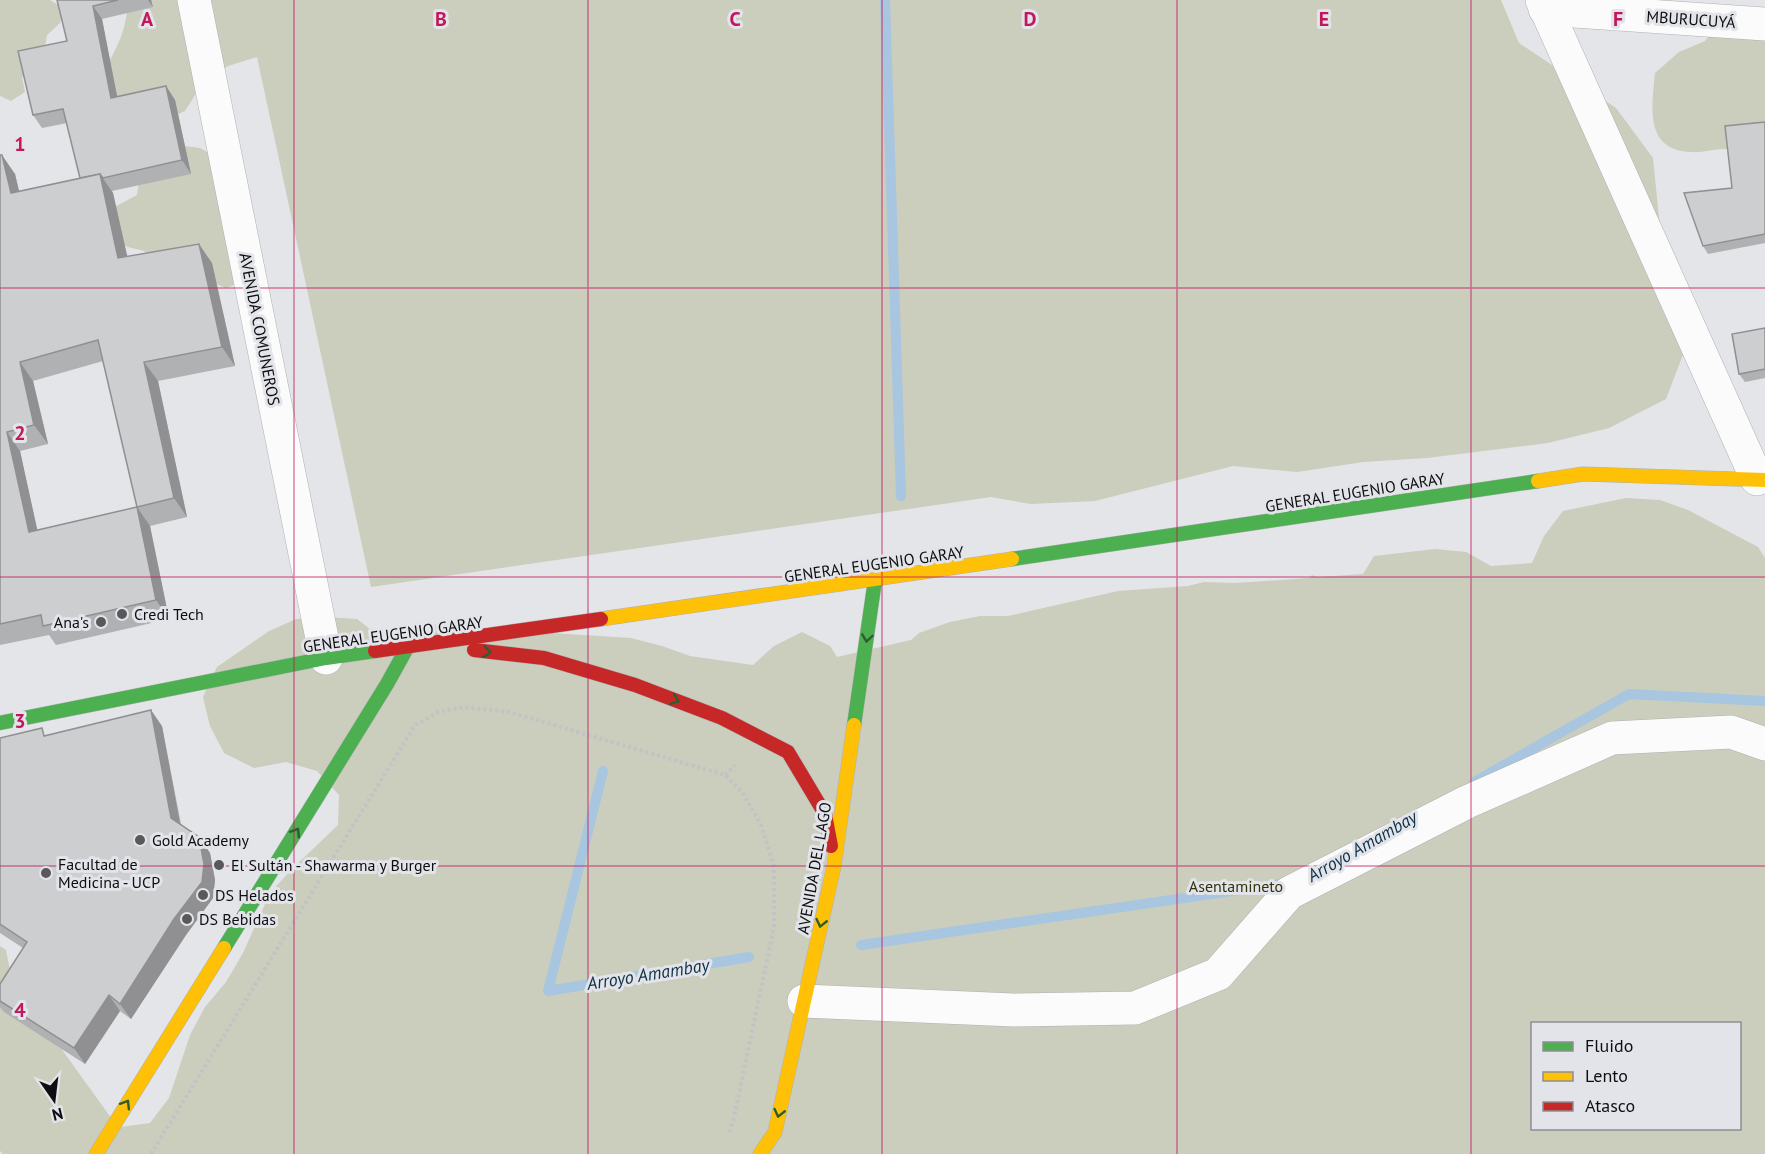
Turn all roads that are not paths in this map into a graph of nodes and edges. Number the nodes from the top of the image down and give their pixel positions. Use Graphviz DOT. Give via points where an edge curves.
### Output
graph roads {
  1 [pos="194,0"];
  2 [pos="1544,5"];
  3 [pos="1765,24"];
  4 [pos="1762,481"];
  5 [pos="875,580"];
  6 [pos="429,645"];
  7 [pos="407,648"];
  8 [pos="326,658"];
  9 [pos="0,723"];
  10 [pos="1765,744"];
  11 [pos="834,866"];
  12 [pos="804,1001"];
  13 [pos="96,1154"];
  14 [pos="759,1154"];
  1 -- 8 [label="street, AVENIDA COMUNEROS"];
  2 -- 3 [label="street, MBURUCUYÁ"];
  2 -- 4 [label="street"];
  4 -- 5 [label="street, GENERAL EUGENIO GARAY" via="1583,474"];
  5 -- 6 [label="street, GENERAL EUGENIO GARAY"];
  5 -- 11 [label="street, AVENIDA DEL LAGO, one-way"];
  6 -- 7 [label="street, GENERAL EUGENIO GARAY"];
  6 -- 11 [label="street, one-way" via="544,658 635,685 722,718 788,752 825,814"];
  7 -- 8 [label="street, GENERAL EUGENIO GARAY"];
  13 -- 7 [label="street, one-way"];
  8 -- 9 [label="street, GENERAL EUGENIO GARAY"];
  10 -- 12 [label="street" via="1731,732 1612,738 1467,802 1289,893 1218,974 1135,1008 1013,1010"];
  11 -- 12 [label="street, AVENIDA DEL LAGO, one-way"];
  12 -- 14 [label="street, AVENIDA DEL LAGO, one-way" via="775,1132"];
}
